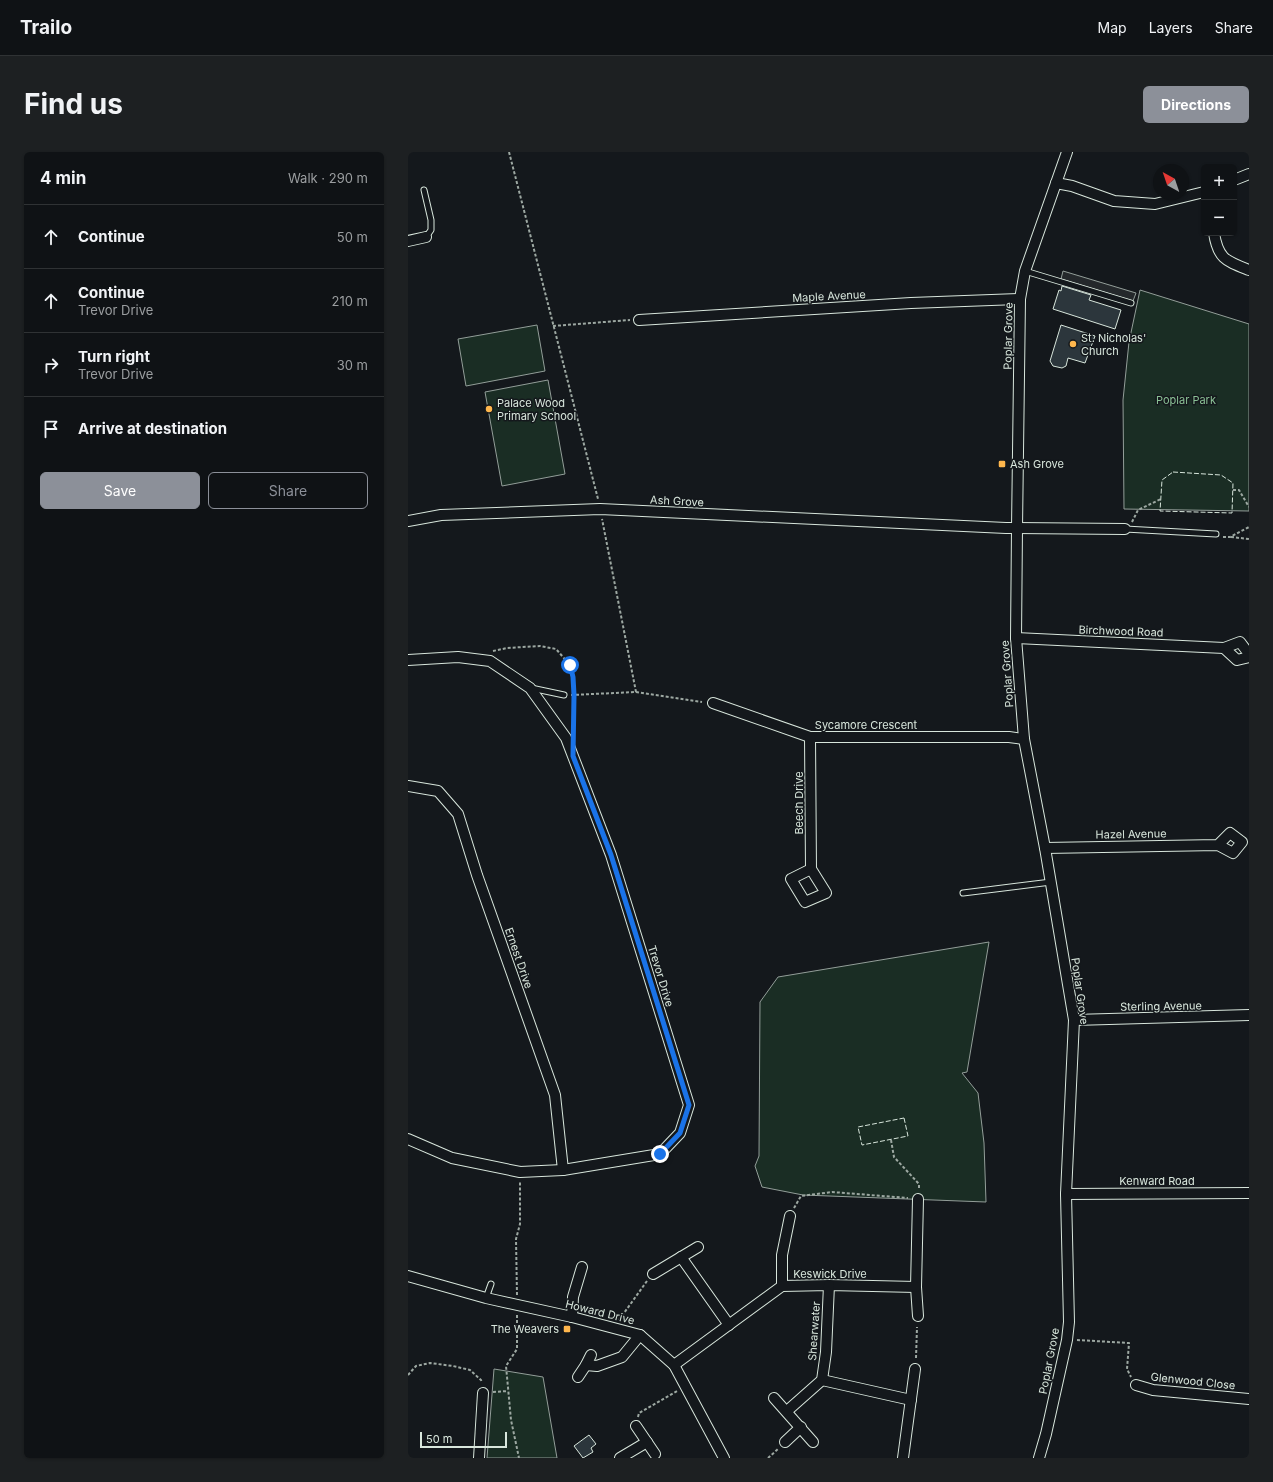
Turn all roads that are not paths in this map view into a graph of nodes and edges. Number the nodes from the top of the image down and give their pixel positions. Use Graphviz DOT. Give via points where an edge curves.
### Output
graph roads {
  1 [pos="1067,152"];
  2 [pos="1249,174"];
  3 [pos="1237,179"];
  4 [pos="1056,183"];
  5 [pos="424,190"];
  6 [pos="1201,193"];
  7 [pos="1214,236"];
  8 [pos="426,237"];
  9 [pos="408,241"];
  10 [pos="1249,270"];
  11 [pos="1025,271"];
  12 [pos="1020,299"];
  13 [pos="1131,303"];
  14 [pos="639,320"];
  15 [pos="408,521"];
  16 [pos="1016,528"];
  17 [pos="1128,529"];
  18 [pos="1216,534"];
  19 [pos="1016,638"];
  20 [pos="1224,648"];
  21 [pos="1249,654"];
  22 [pos="1249,657"];
  23 [pos="408,660"];
  24 [pos="530,688"];
  25 [pos="564,695"];
  26 [pos="713,703"];
  27 [pos="810,737"];
  28 [pos="1024,739"];
  29 [pos="408,786"];
  30 [pos="1218,845"];
  31 [pos="1045,848"];
  32 [pos="811,869"];
  33 [pos="1051,882"];
  34 [pos="963,893"];
  35 [pos="1249,1015"];
  36 [pos="1074,1020"];
  37 [pos="408,1139"];
  38 [pos="563,1170"];
  39 [pos="1249,1193"];
  40 [pos="1066,1194"];
  41 [pos="918,1199"];
  42 [pos="790,1216"];
  43 [pos="698,1248"];
  44 [pos="681,1258"];
  45 [pos="582,1267"];
  46 [pos="653,1274"];
  47 [pos="408,1276"];
  48 [pos="490,1284"];
  49 [pos="830,1284"];
  50 [pos="782,1286"];
  51 [pos="916,1287"];
  52 [pos="486,1298"];
  53 [pos="918,1316"];
  54 [pos="572,1317"];
  55 [pos="729,1325"];
  56 [pos="640,1335"];
  57 [pos="591,1355"];
  58 [pos="586,1365"];
  59 [pos="674,1366"];
  60 [pos="916,1368"];
  61 [pos="578,1376"];
  62 [pos="822,1380"];
  63 [pos="1136,1385"];
  64 [pos="483,1393"];
  65 [pos="774,1398"];
  66 [pos="1249,1399"];
  67 [pos="911,1400"];
  68 [pos="787,1411"];
  69 [pos="636,1426"];
  70 [pos="801,1427"];
  71 [pos="647,1442"];
  72 [pos="784,1442"];
  73 [pos="813,1442"];
  74 [pos="655,1454"];
  75 [pos="479,1458"];
  76 [pos="620,1458"];
  77 [pos="724,1458"];
  78 [pos="903,1458"];
  79 [pos="1038,1458"];
  1 -- 4 [label="street, Poplar Grove"];
  2 -- 3 [label="street"];
  4 -- 6 [label="street" via="1114,201 1155,204"];
  4 -- 11 [label="street, Poplar Grove"];
  5 -- 8 [label="lane" via="431,220 431,230"];
  7 -- 10 [label="street" via="1216,247 1224,260"];
  8 -- 9 [label="street"];
  11 -- 12 [label="street, Poplar Grove"];
  11 -- 13 [label="lane"];
  12 -- 14 [label="street, Maple Avenue" via="911,303"];
  12 -- 16 [label="street, Poplar Grove"];
  15 -- 16 [label="street, Ash Grove" via="442,515 600,510"];
  16 -- 17 [label="street"];
  16 -- 19 [label="street, Poplar Grove"];
  17 -- 18 [label="lane"];
  19 -- 20 [label="street, Birchwood Road"];
  19 -- 28 [label="street, Poplar Grove"];
  20 -- 21 [label="street, Birchwood Road" via="1240,642"];
  20 -- 22 [label="street" via="1237,660"];
  23 -- 24 [label="street, Trevor Drive" via="458,657 490,661"];
  24 -- 25 [label="lane"];
  24 -- 38 [label="street, Trevor Drive" via="566,738 611,855 689,1105 680,1133 660,1154"];
  26 -- 27 [label="street, Sycamore Crescent"];
  27 -- 28 [label="street, Sycamore Crescent"];
  27 -- 32 [label="street, Beech Drive"];
  28 -- 31 [label="street, Poplar Grove"];
  29 -- 38 [label="street, Ernest Drive" via="438,791 458,814 555,1095"];
  30 -- 31 [label="street, Hazel Avenue"];
  31 -- 33 [label="street, Poplar Grove"];
  33 -- 34 [label="lane"];
  33 -- 36 [label="street, Poplar Grove"];
  35 -- 36 [label="street, Sterling Avenue"];
  36 -- 40 [label="street, Poplar Grove"];
  37 -- 38 [label="street, Trevor Drive" via="452,1158 520,1172"];
  39 -- 40 [label="street, Kenward Road"];
  40 -- 79 [label="street, Poplar Grove" via="1067,1340 1046,1434"];
  41 -- 51 [label="street"];
  42 -- 50 [label="street" via="782,1255"];
  43 -- 44 [label="street"];
  44 -- 46 [label="street"];
  44 -- 55 [label="street"];
  45 -- 54 [label="street" via="573,1297"];
  47 -- 52 [label="street, Howard Drive"];
  48 -- 52 [label="lane"];
  49 -- 50 [label="street, Keswick Drive"];
  49 -- 51 [label="street, Keswick Drive"];
  49 -- 62 [label="street, Shearwater"];
  50 -- 55 [label="street, Keswick Drive"];
  51 -- 53 [label="street"];
  52 -- 54 [label="street, Howard Drive"];
  54 -- 56 [label="street, Howard Drive"];
  55 -- 59 [label="street, Keswick Drive"];
  56 -- 58 [label="street" via="622,1357 596,1366"];
  56 -- 59 [label="street, Howard Drive"];
  57 -- 58 [label="street"];
  58 -- 61 [label="street"];
  59 -- 77 [label="street, Howard Drive"];
  60 -- 67 [label="street"];
  62 -- 67 [label="street"];
  62 -- 68 [label="street"];
  63 -- 66 [label="street, Glenwood Close" via="1153,1390"];
  64 -- 75 [label="street"];
  65 -- 68 [label="street"];
  67 -- 78 [label="street"];
  68 -- 70 [label="street"];
  69 -- 71 [label="street"];
  70 -- 72 [label="street"];
  70 -- 73 [label="street"];
  71 -- 74 [label="street"];
  71 -- 76 [label="street"];
}
